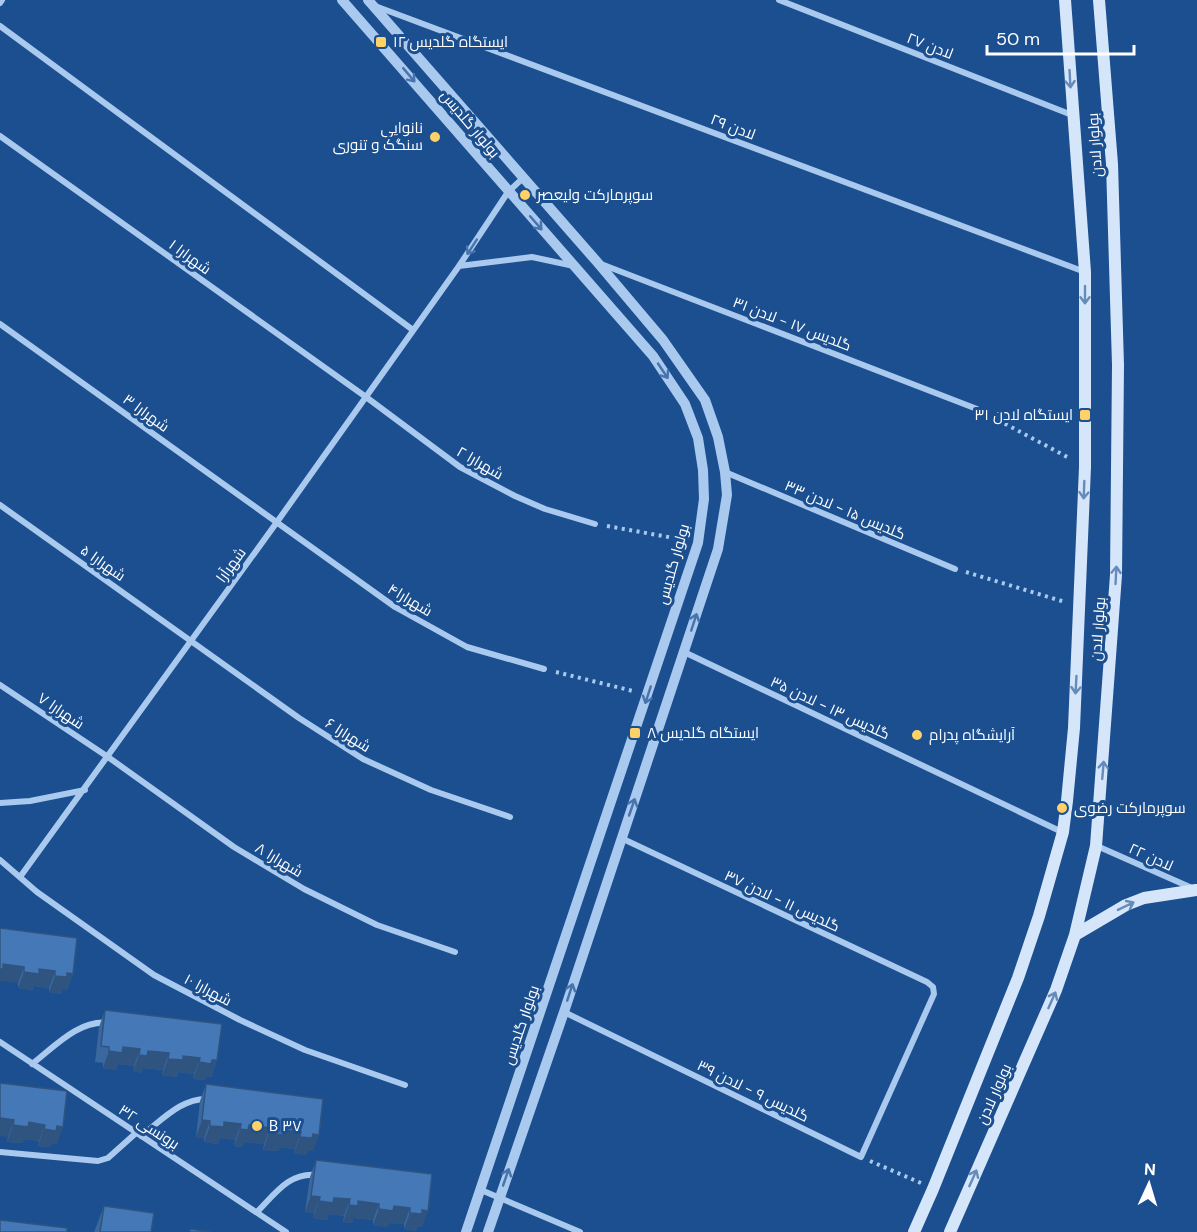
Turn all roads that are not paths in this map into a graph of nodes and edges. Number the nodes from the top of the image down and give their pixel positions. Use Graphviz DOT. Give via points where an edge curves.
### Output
graph roads {
  1 [pos="342,0"];
  2 [pos="779,0"];
  3 [pos="1065,0"];
  4 [pos="1099,0"];
  5 [pos="370,2"];
  6 [pos="0,26"];
  7 [pos="1072,115"];
  8 [pos="0,136"];
  9 [pos="523,178"];
  10 [pos="508,192"];
  11 [pos="598,262"];
  12 [pos="459,266"];
  13 [pos="574,266"];
  14 [pos="1085,272"];
  15 [pos="0,324"];
  16 [pos="413,330"];
  17 [pos="366,397"];
  18 [pos="977,409"];
  19 [pos="725,472"];
  20 [pos="0,505"];
  21 [pos="277,522"];
  22 [pos="595,524"];
  23 [pos="955,569"];
  24 [pos="192,640"];
  25 [pos="684,652"];
  26 [pos="544,669"];
  27 [pos="0,685"];
  28 [pos="108,757"];
  29 [pos="85,790"];
  30 [pos="0,803"];
  31 [pos="510,817"];
  32 [pos="1063,832"];
  33 [pos="621,838"];
  34 [pos="1096,846"];
  35 [pos="0,860"];
  36 [pos="20,877"];
  37 [pos="1196,890"];
  38 [pos="1075,935"];
  39 [pos="455,952"];
  40 [pos="564,1012"];
  41 [pos="114,1023"];
  42 [pos="0,1042"];
  43 [pos="32,1064"];
  44 [pos="405,1085"];
  45 [pos="217,1100"];
  46 [pos="138,1135"];
  47 [pos="0,1152"];
  48 [pos="861,1157"];
  49 [pos="327,1176"];
  50 [pos="481,1191"];
  51 [pos="499,1197"];
  52 [pos="257,1212"];
  53 [pos="286,1232"];
  54 [pos="466,1232"];
  55 [pos="488,1232"];
  56 [pos="580,1232"];
  57 [pos="914,1232"];
  58 [pos="950,1232"];
  1 -- 10 [label="street, بولوار گلدیس, one-way"];
  2 -- 7 [label="street, لادن ۲۷"];
  3 -- 7 [label="main road, بولوار لادن, one-way"];
  34 -- 4 [label="main road, بولوار لادن, one-way" via="1116,574 1118,365 1112,164"];
  5 -- 9 [label="street, بولوار گلدیس"];
  5 -- 14 [label="street, لادن ۲۹"];
  6 -- 16 [label="street"];
  7 -- 14 [label="main road, بولوار لادن"];
  8 -- 17 [label="street, شهرارا ۱"];
  9 -- 10 [label="street, شهرآرا"];
  9 -- 11 [label="street, بولوار گلدیس"];
  10 -- 12 [label="street, شهرآرا, one-way"];
  10 -- 13 [label="street, بولوار گلدیس, one-way"];
  11 -- 18 [label="street, گلدیس ۱۷ - لادن ۳۱"];
  11 -- 19 [label="street, بولوار گلدیس" via="663,340 705,400"];
  12 -- 13 [label="street" via="532,257"];
  12 -- 16 [label="street, شهرآرا"];
  13 -- 50 [label="street, بولوار گلدیس, one-way" via="653,356 685,404 698,438 704,499 698,543"];
  14 -- 32 [label="main road, بولوار لادن, one-way" via="1080,607 1074,728"];
  15 -- 21 [label="street, شهرارا ۳"];
  16 -- 17 [label="street, شهرآرا"];
  17 -- 21 [label="street, شهرآرا"];
  17 -- 22 [label="street, شهرارا ۲" via="460,467 515,496"];
  19 -- 23 [label="street, گلدیس ۱۵ - لادن ۳۳"];
  25 -- 19 [label="street, بولوار گلدیس, one-way" via="718,549 727,495"];
  20 -- 24 [label="street, شهرارا ۵"];
  21 -- 24 [label="street, شهرآرا"];
  21 -- 26 [label="street, شهرارا۴" via="395,607 467,647"];
  24 -- 28 [label="street, شهرآرا"];
  24 -- 31 [label="street, شهرارا ۶" via="298,718 363,759 431,790"];
  25 -- 32 [label="street, گلدیس ۱۳ - لادن ۳۵"];
  33 -- 25 [label="street, بولوار گلدیس, one-way"];
  27 -- 28 [label="street, شهرارا ۷"];
  28 -- 29 [label="street, شهرآرا"];
  28 -- 39 [label="street, شهرارا ۸" via="234,847 304,889 377,925"];
  29 -- 30 [label="street"];
  29 -- 36 [label="street, شهرآرا"];
  32 -- 57 [label="main road, بولوار لادن" via="1018,978"];
  40 -- 33 [label="street, بولوار گلدیس, one-way"];
  33 -- 48 [label="street, گلدیس ۱۱ - لادن ۳۷" via="933,987 934,994"];
  34 -- 37 [label="street, لادن ۲۲"];
  34 -- 38 [label="main road, بولوار لادن"];
  35 -- 36 [label="street, شهرارا ۱۰"];
  36 -- 44 [label="street, شهرارا ۱۰" via="154,975 305,1050"];
  38 -- 37 [label="main road, one-way" via="1144,898"];
  58 -- 38 [label="main road, بولوار لادن, one-way" via="1056,990"];
  40 -- 48 [label="street, گلدیس ۹ - لادن ۳۹"];
  51 -- 40 [label="street, بولوار گلدیس, one-way"];
  41 -- 43 [label="street" via="88,1024"];
  42 -- 43 [label="street, برونسی ۳۲"];
  43 -- 46 [label="street, برونسی ۳۲"];
  45 -- 46 [label="street" via="197,1098 185,1103"];
  46 -- 47 [label="street" via="98,1161"];
  46 -- 52 [label="street, برونسی ۳۲"];
  49 -- 52 [label="street" via="297,1176"];
  50 -- 51 [label="street"];
  50 -- 54 [label="street, بولوار گلدیس"];
  51 -- 55 [label="street, بولوار گلدیس"];
  51 -- 56 [label="street"];
  52 -- 53 [label="street, برونسی ۳۲"];
}
